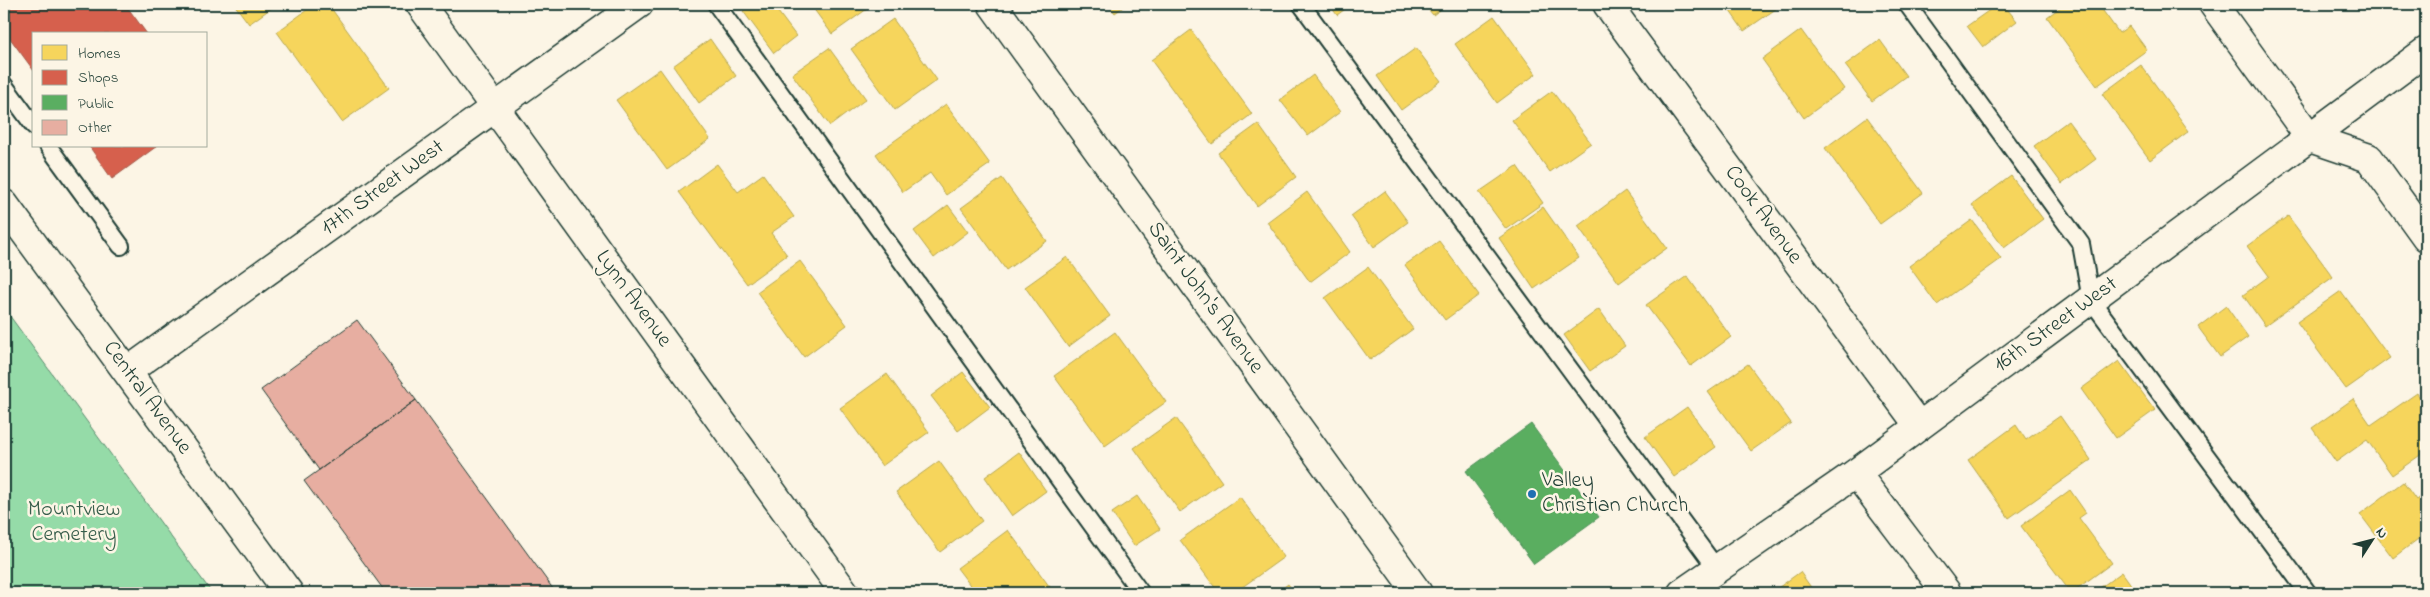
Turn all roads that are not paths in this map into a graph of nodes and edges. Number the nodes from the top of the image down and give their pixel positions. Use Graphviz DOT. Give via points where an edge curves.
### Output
graph roads {
  1 [pos="420,4"];
  2 [pos="639,4"];
  3 [pos="716,4"];
  4 [pos="992,4"];
  5 [pos="1301,4"];
  6 [pos="1607,4"];
  7 [pos="1907,4"];
  8 [pos="2213,4"];
  9 [pos="2426,51"];
  10 [pos="4,85"];
  11 [pos="495,107"];
  12 [pos="32,123"];
  13 [pos="2310,138"];
  14 [pos="49,148"];
  15 [pos="4,204"];
  16 [pos="2426,237"];
  17 [pos="121,246"];
  18 [pos="2091,300"];
  19 [pos="128,371"];
  20 [pos="1919,426"];
  21 [pos="1856,473"];
  22 [pos="1717,569"];
  23 [pos="289,593"];
  24 [pos="845,593"];
  25 [pos="1141,593"];
  26 [pos="1418,593"];
  27 [pos="1682,593"];
  28 [pos="1947,593"];
  29 [pos="2308,593"];
  1 -- 11 [label="street, Lynn Avenue"];
  2 -- 11 [label="street, 17th Street West"];
  3 -- 25 [label="lane"];
  4 -- 26 [label="street, Saint John's Avenue"];
  5 -- 22 [label="lane"];
  6 -- 20 [label="street, Cook Avenue"];
  7 -- 18 [label="lane" via="2082,244"];
  8 -- 13 [label="street"];
  9 -- 13 [label="street, 16th Street West"];
  10 -- 12 [label="lane"];
  11 -- 19 [label="street, 17th Street West"];
  11 -- 24 [label="street, Lynn Avenue"];
  13 -- 16 [label="street" via="2369,158"];
  13 -- 18 [label="street, 16th Street West"];
  14 -- 17 [label="lane"];
  15 -- 19 [label="street, Central Avenue"];
  18 -- 20 [label="street, 16th Street West"];
  18 -- 29 [label="lane"];
  19 -- 23 [label="street, Central Avenue"];
  20 -- 21 [label="street, 16th Street West"];
  21 -- 22 [label="street, 16th Street West"];
  21 -- 28 [label="street"];
  22 -- 27 [label="street, 16th Street West"];
}
